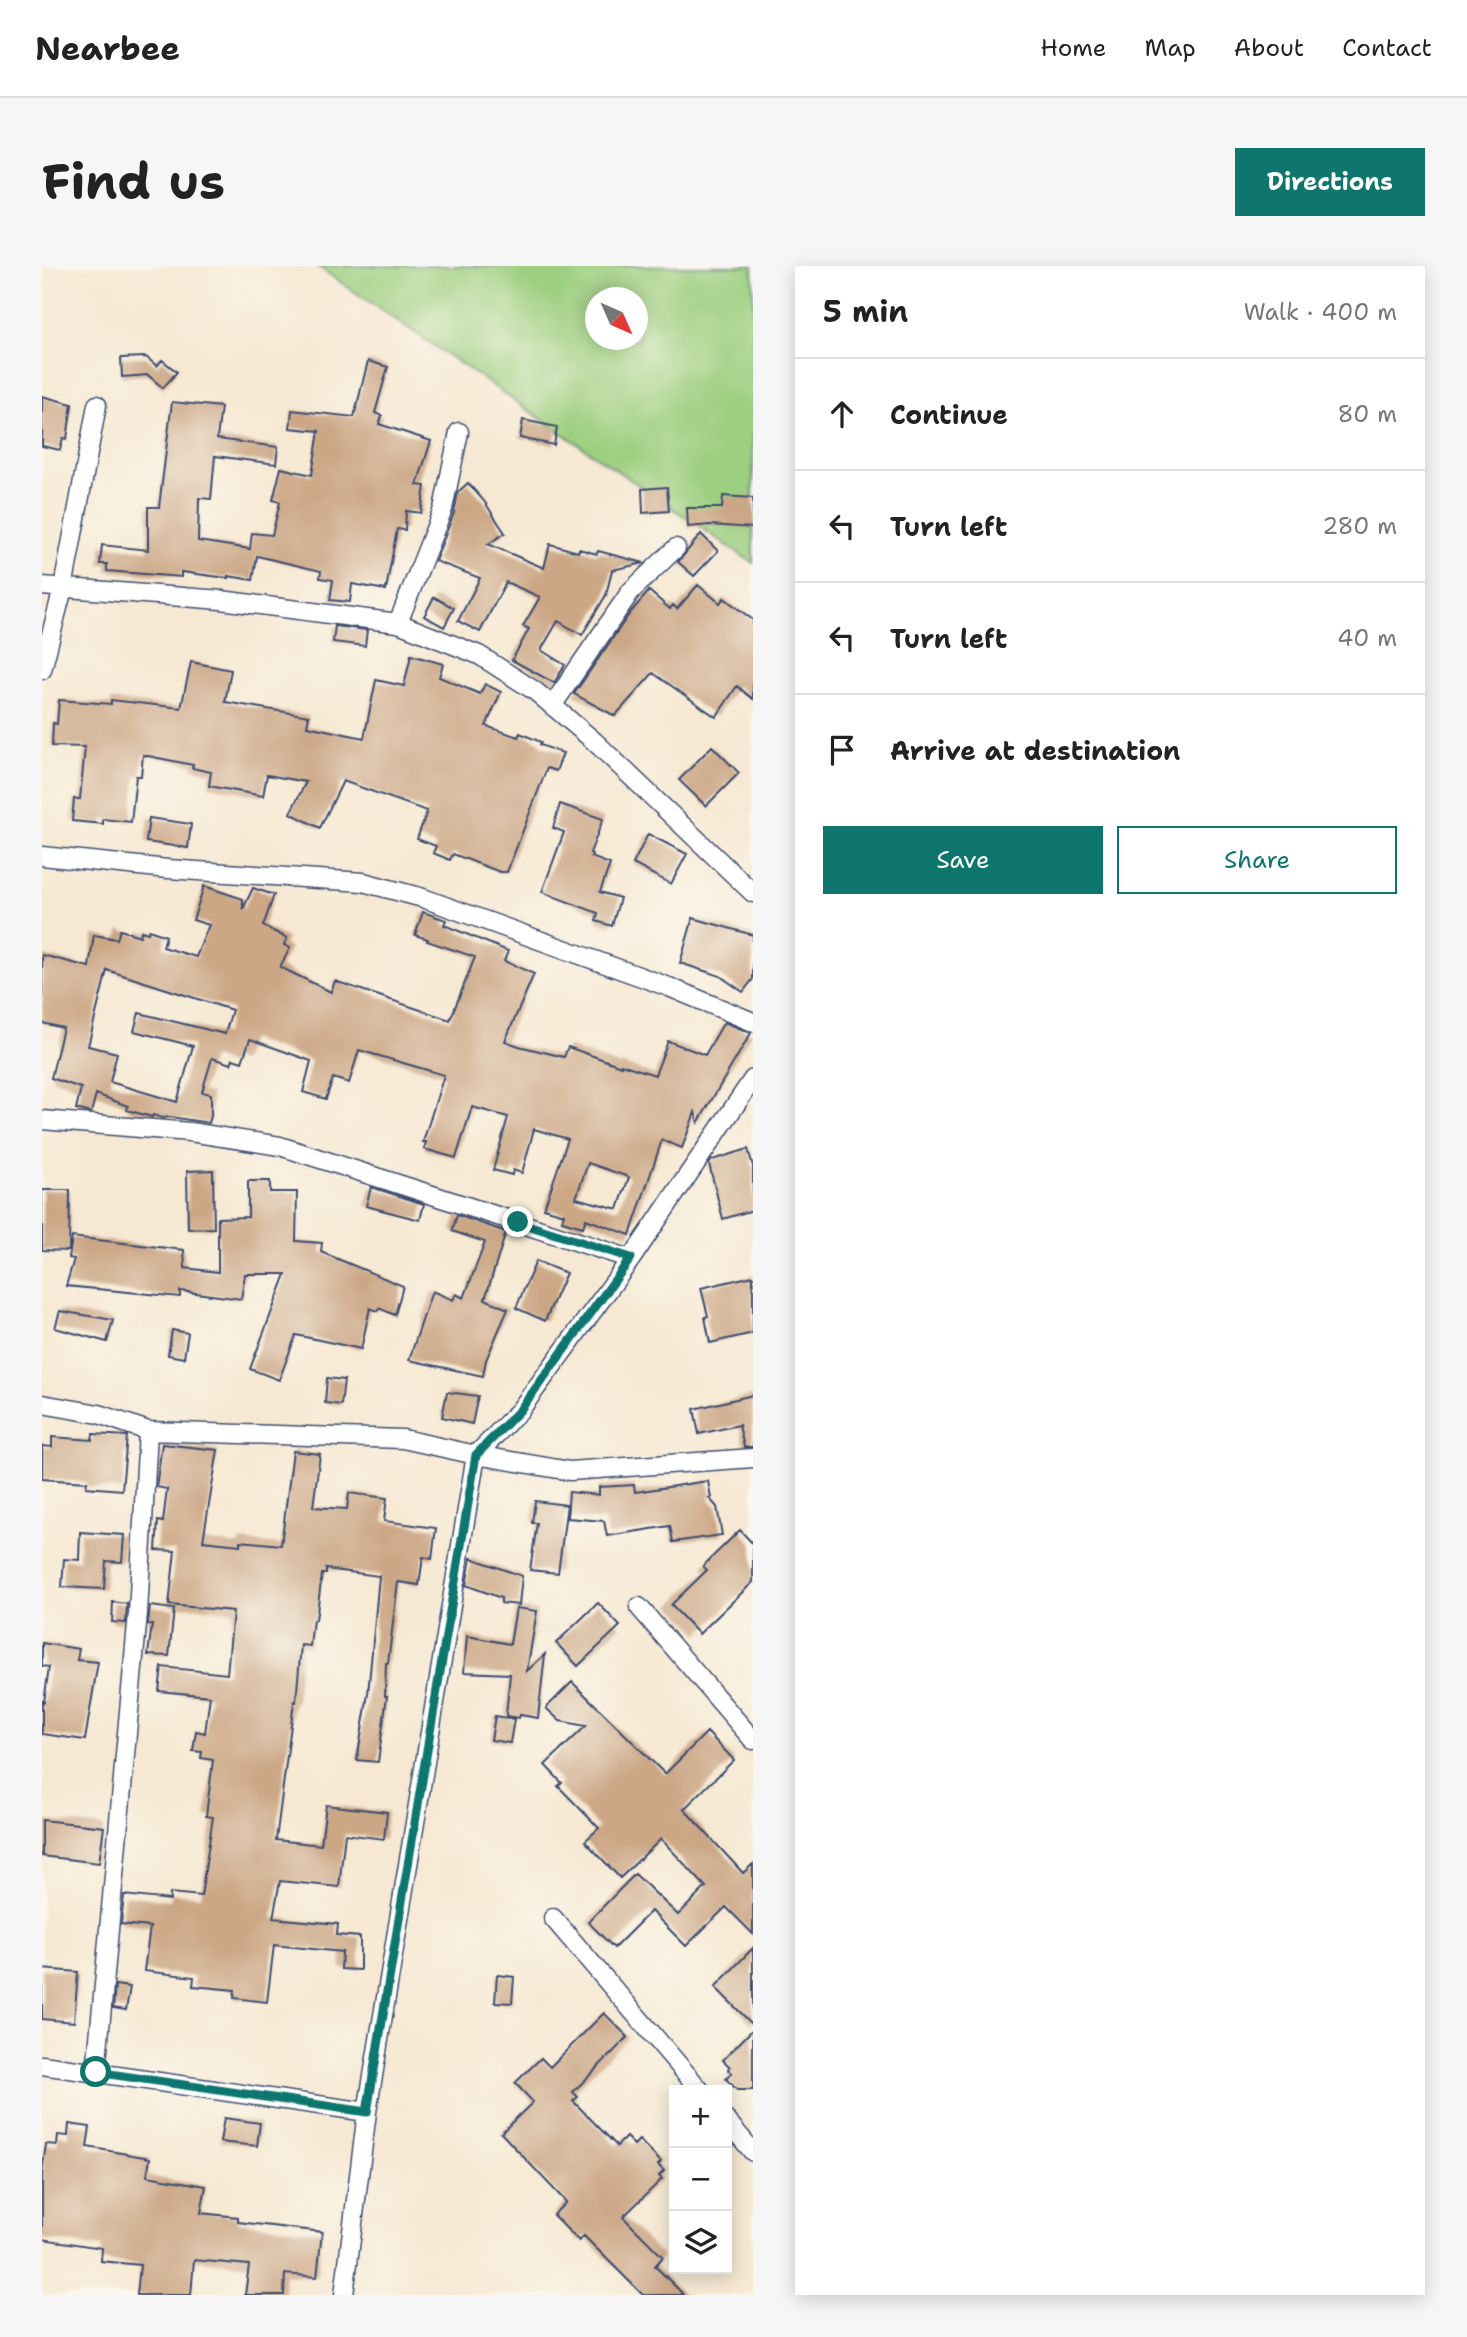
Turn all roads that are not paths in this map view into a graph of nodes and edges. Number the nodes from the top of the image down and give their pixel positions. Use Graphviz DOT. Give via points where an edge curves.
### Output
graph roads {
  1 [pos="97,405"];
  2 [pos="459,432"];
  3 [pos="676,548"];
  4 [pos="42,586"];
  5 [pos="63,588"];
  6 [pos="398,623"];
  7 [pos="42,670"];
  8 [pos="552,706"];
  9 [pos="42,856"];
  10 [pos="753,893"];
  11 [pos="753,1022"];
  12 [pos="753,1079"];
  13 [pos="42,1120"];
  14 [pos="631,1258"];
  15 [pos="42,1404"];
  16 [pos="148,1432"];
  17 [pos="476,1455"];
  18 [pos="753,1458"];
  19 [pos="639,1607"];
  20 [pos="753,1740"];
  21 [pos="553,1918"];
  22 [pos="42,2065"];
  23 [pos="96,2072"];
  24 [pos="697,2085"];
  25 [pos="367,2112"];
  26 [pos="732,2127"];
  27 [pos="753,2152"];
  28 [pos="344,2295"];
  1 -- 5 [label="street"];
  2 -- 6 [label="street" via="443,509"];
  3 -- 8 [label="street" via="631,592"];
  4 -- 5 [label="street"];
  5 -- 6 [label="street" via="220,600"];
  5 -- 7 [label="street"];
  6 -- 8 [label="street" via="479,655"];
  8 -- 10 [label="street"];
  9 -- 11 [label="street" via="363,882 436,902"];
  12 -- 14 [label="street"];
  13 -- 14 [label="street" via="190,1132 280,1146"];
  14 -- 17 [label="street" via="520,1410"];
  15 -- 16 [label="street" via="99,1414"];
  16 -- 17 [label="street" via="403,1438"];
  16 -- 23 [label="street" via="138,1613"];
  17 -- 18 [label="street" via="570,1471"];
  17 -- 25 [label="street"];
  19 -- 20 [label="street"];
  21 -- 24 [label="street"];
  22 -- 23 [label="street"];
  23 -- 25 [label="street"];
  25 -- 28 [label="street"];
  26 -- 27 [label="street"];
}
